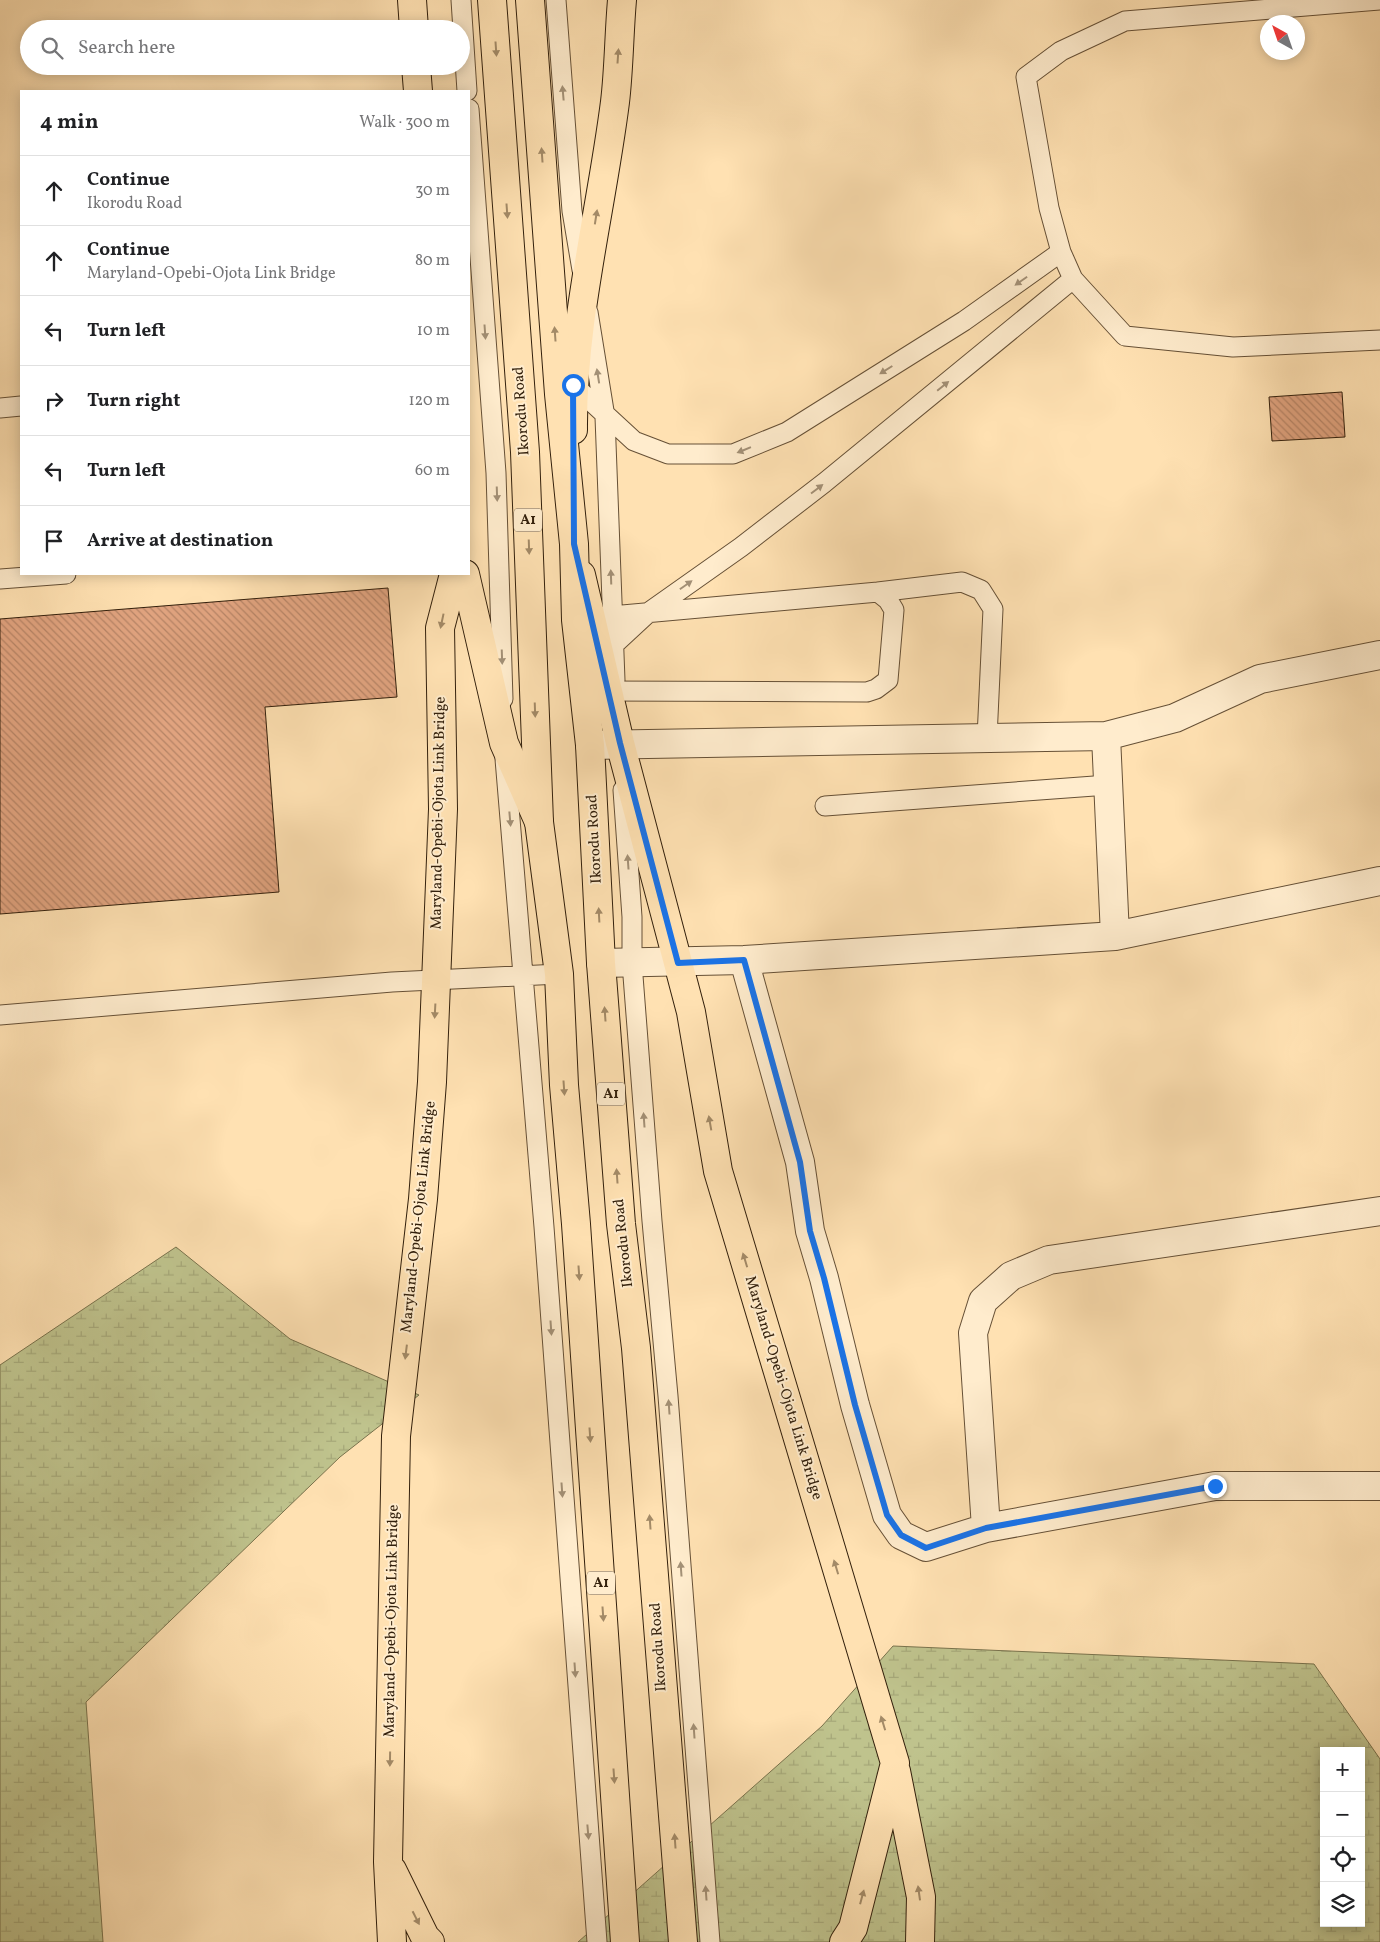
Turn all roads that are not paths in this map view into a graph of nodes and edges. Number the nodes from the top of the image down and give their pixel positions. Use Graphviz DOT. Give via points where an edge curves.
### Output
graph roads {
  1 [pos="412,0"];
  2 [pos="461,0"];
  3 [pos="492,0"];
  4 [pos="530,0"];
  5 [pos="556,0"];
  6 [pos="622,0"];
  7 [pos="1380,0"];
  8 [pos="413,20"];
  9 [pos="462,20"];
  10 [pos="417,75"];
  11 [pos="466,75"];
  12 [pos="418,90"];
  13 [pos="467,90"];
  14 [pos="470,122"];
  15 [pos="1061,252"];
  16 [pos="1073,279"];
  17 [pos="585,290"];
  18 [pos="1380,340"];
  19 [pos="565,377"];
  20 [pos="20,406"];
  21 [pos="0,408"];
  22 [pos="605,417"];
  23 [pos="50,575"];
  24 [pos="454,575"];
  25 [pos="465,575"];
  26 [pos="0,578"];
  27 [pos="878,592"];
  28 [pos="649,612"];
  29 [pos="593,618"];
  30 [pos="1380,655"];
  31 [pos="600,675"];
  32 [pos="1106,736"];
  33 [pos="987,738"];
  34 [pos="504,743"];
  35 [pos="620,743"];
  36 [pos="590,744"];
  37 [pos="1108,786"];
  38 [pos="825,806"];
  39 [pos="539,822"];
  40 [pos="1380,880"];
  41 [pos="1115,936"];
  42 [pos="744,960"];
  43 [pos="601,963"];
  44 [pos="632,963"];
  45 [pos="678,963"];
  46 [pos="559,974"];
  47 [pos="524,977"];
  48 [pos="436,980"];
  49 [pos="0,1015"];
  50 [pos="1380,1211"];
  51 [pos="1380,1486"];
  52 [pos="986,1528"];
  53 [pos="895,1763"];
  54 [pos="388,1862"];
  55 [pos="392,1942"];
  56 [pos="430,1942"];
  57 [pos="596,1942"];
  58 [pos="625,1942"];
  59 [pos="683,1942"];
  60 [pos="710,1942"];
  61 [pos="844,1942"];
  62 [pos="920,1942"];
  1 -- 8 [label="main road"];
  2 -- 9 [label="lane"];
  3 -- 39 [label="main road, Ikorodu Road / A1, one-way" via="525,452"];
  19 -- 4 [label="main road, Ikorodu Road / A1, one-way"];
  17 -- 5 [label="lane, one-way" via="572,211"];
  17 -- 6 [label="main road, Ikorodu Road, one-way" via="615,101"];
  7 -- 15 [label="lane" via="1125,21 1061,51 1026,77 1049,208"];
  10 -- 12 [label="main road"];
  11 -- 13 [label="lane"];
  14 -- 34 [label="lane, one-way" via="496,473"];
  15 -- 16 [label="lane"];
  15 -- 22 [label="lane, one-way" via="964,321 787,432 733,454 668,454 634,441"];
  16 -- 18 [label="lane" via="1125,336 1233,347"];
  28 -- 16 [label="lane, one-way" via="824,483"];
  17 -- 19 [label="main road, Ikorodu Road"];
  22 -- 17 [label="lane, one-way"];
  19 -- 22 [label="lane"];
  19 -- 29 [label="main road, Ikorodu Road / A1" via="574,544"];
  20 -- 21 [label="lane"];
  29 -- 22 [label="lane, one-way"];
  23 -- 26 [label="lane"];
  24 -- 48 [label="main road, Maryland-Opebi-Ojota Link Bridge, one-way" via="440,628 443,810"];
  25 -- 34 [label="main road, Ikorodu Road"];
  27 -- 28 [label="lane"];
  27 -- 31 [label="lane" via="894,610 888,680 872,690"];
  27 -- 33 [label="lane" via="962,582 981,590 993,609"];
  28 -- 29 [label="lane"];
  28 -- 31 [label="lane"];
  29 -- 31 [label="main road, Ikorodu Road / A1"];
  29 -- 31 [label="lane"];
  30 -- 32 [label="street" via="1260,679 1175,718"];
  31 -- 35 [label="main road, Maryland-Opebi-Ojota Link Bridge"];
  31 -- 36 [label="main road, Ikorodu Road / A1"];
  32 -- 33 [label="street"];
  32 -- 37 [label="street"];
  33 -- 35 [label="street"];
  34 -- 39 [label="main road, Ikorodu Road"];
  34 -- 47 [label="lane, one-way"];
  35 -- 36 [label="street"];
  44 -- 35 [label="lane, one-way" via="632,917"];
  35 -- 45 [label="main road, Maryland-Opebi-Ojota Link Bridge"];
  43 -- 36 [label="main road, Ikorodu Road / A1, one-way"];
  37 -- 38 [label="lane"];
  37 -- 41 [label="street"];
  39 -- 46 [label="main road, Ikorodu Road / A1"];
  40 -- 41 [label="street"];
  41 -- 42 [label="street"];
  42 -- 45 [label="street"];
  42 -- 52 [label="street" via="800,1162 810,1231 887,1515 901,1535 926,1548"];
  43 -- 44 [label="street"];
  59 -- 43 [label="main road, Ikorodu Road / A1, one-way" via="637,1358 621,1224"];
  44 -- 45 [label="street"];
  60 -- 44 [label="lane, one-way"];
  53 -- 45 [label="main road, Maryland-Opebi-Ojota Link Bridge, one-way" via="718,1171 691,1012"];
  46 -- 47 [label="lane"];
  46 -- 58 [label="main road, Ikorodu Road / A1, one-way" via="564,1085"];
  47 -- 48 [label="lane"];
  47 -- 57 [label="lane, one-way"];
  48 -- 49 [label="lane"];
  48 -- 54 [label="main road, Maryland-Opebi-Ojota Link Bridge, one-way" via="423,1199 396,1436"];
  50 -- 52 [label="street" via="1049,1260 1011,1276 983,1301 973,1333"];
  51 -- 52 [label="street" via="1215,1486"];
  61 -- 53 [label="main road, one-way" via="853,1928"];
  62 -- 53 [label="main road, Maryland-Opebi-Ojota Link Bridge, one-way" via="921,1897"];
  54 -- 55 [label="main road, Maryland-Opebi-Ojota Link Bridge"];
  54 -- 56 [label="main road, Maryland-Opebi-Ojota Link Bridge, one-way"];
}
